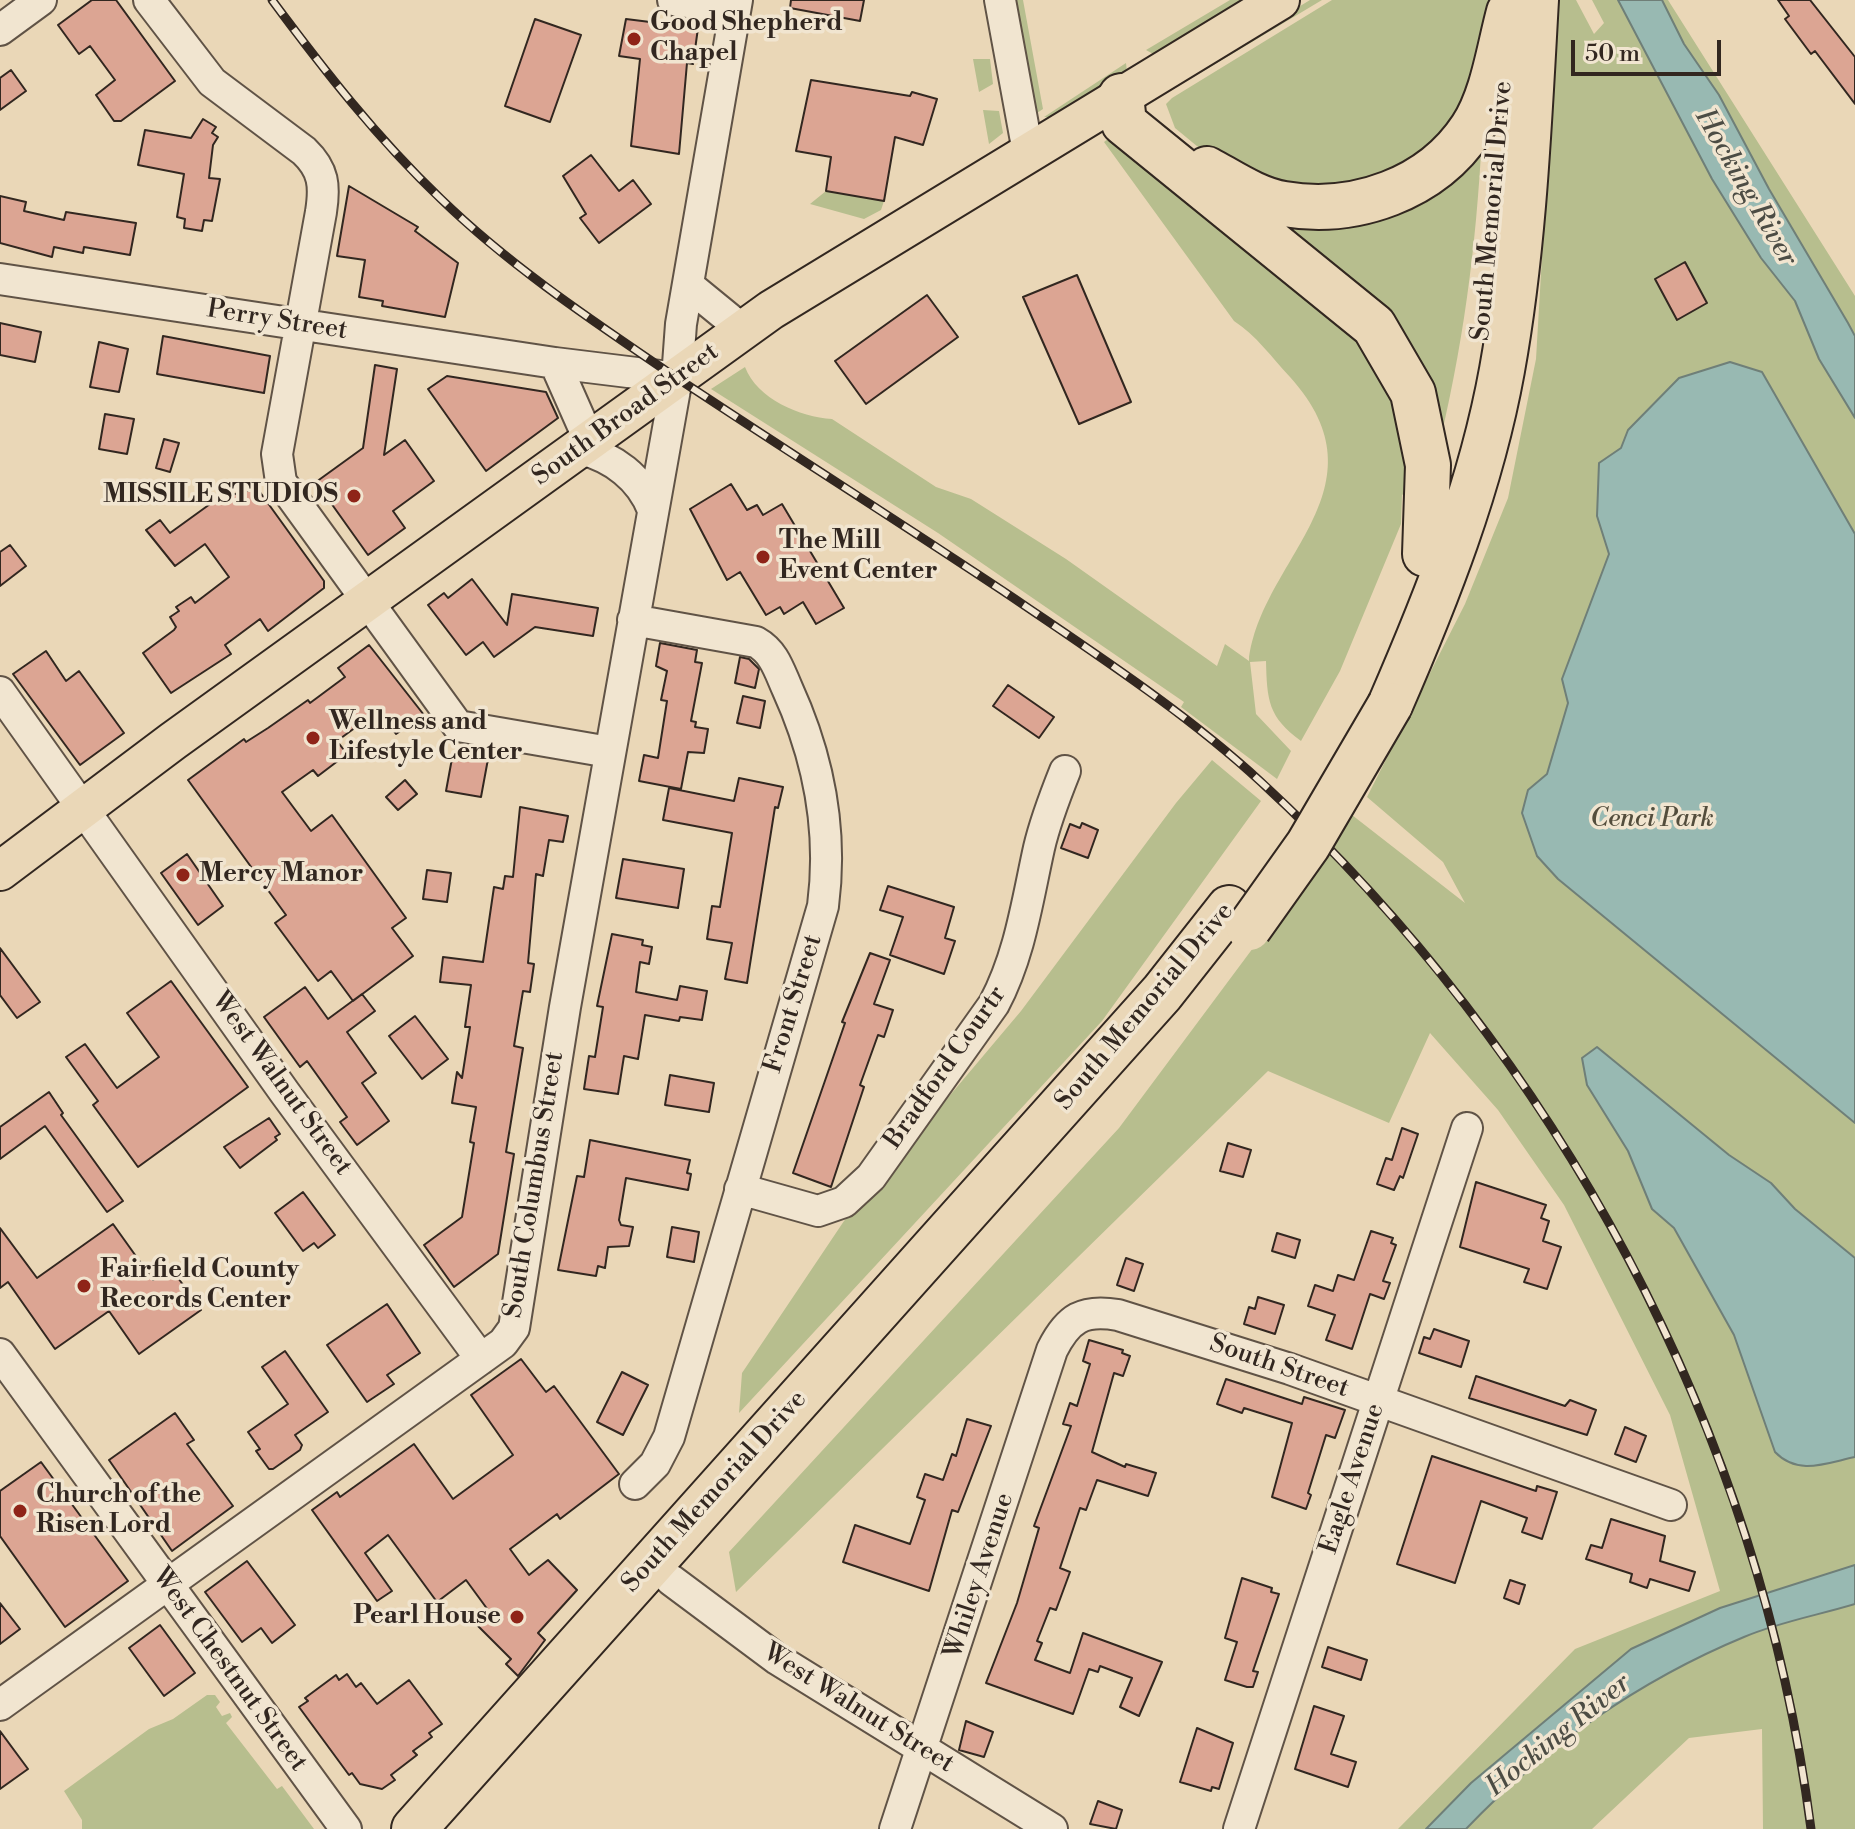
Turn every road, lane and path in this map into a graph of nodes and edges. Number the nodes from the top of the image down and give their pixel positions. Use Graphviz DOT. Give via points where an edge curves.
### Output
graph roads {
  1 [pos="41,0"];
  2 [pos="149,0"];
  3 [pos="673,0"];
  4 [pos="1000,0"];
  5 [pos="1280,0"];
  6 [pos="736,5"];
  7 [pos="1522,6"];
  8 [pos="0,30"];
  9 [pos="1121,96"];
  10 [pos="1028,152"];
  11 [pos="0,279"];
  12 [pos="688,285"];
  13 [pos="302,324"];
  14 [pos="743,330"];
  15 [pos="555,363"];
  16 [pos="677,378"];
  17 [pos="585,445"];
  18 [pos="653,510"];
  19 [pos="1425,554"];
  20 [pos="368,601"];
  21 [pos="633,620"];
  22 [pos="0,692"];
  23 [pos="1379,695"];
  24 [pos="609,752"];
  25 [pos="1065,771"];
  26 [pos="82,809"];
  27 [pos="0,871"];
  28 [pos="1239,918"];
  29 [pos="1467,1128"];
  30 [pos="740,1189"];
  31 [pos="1066,1324"];
  32 [pos="0,1354"];
  33 [pos="481,1359"];
  34 [pos="1378,1402"];
  35 [pos="635,1484"];
  36 [pos="1671,1505"];
  37 [pos="671,1580"];
  38 [pos="167,1584"];
  39 [pos="0,1705"];
  40 [pos="922,1750"];
  41 [pos="346,1829"];
  42 [pos="414,1829"];
  43 [pos="449,1829"];
  44 [pos="895,1829"];
  45 [pos="1052,1829"];
  46 [pos="1239,1829"];
  1 -- 8 [label="street"];
  2 -- 13 [label="street" via="212,82 317,163 324,191"];
  3 -- 6 [label="street"];
  4 -- 10 [label="street"];
  5 -- 9 [label="main road, South Broad Street"];
  6 -- 12 [label="street, South Columbus Street"];
  7 -- 9 [label="highway" via="1473,126 1424,176 1376,199 1282,204 1246,190 1186,153"];
  7 -- 19 [label="highway, South Memorial Drive" via="1477,370"];
  7 -- 23 [label="highway, South Memorial Drive" via="1525,196 1501,373 1464,517 1431,611"];
  9 -- 10 [label="main road, South Broad Street"];
  9 -- 19 [label="highway" via="1124,123 1374,326 1413,393 1428,465"];
  10 -- 14 [label="main road, South Broad Street"];
  11 -- 13 [label="street, Perry Street"];
  12 -- 14 [label="street"];
  12 -- 16 [label="street, South Columbus Street"];
  13 -- 15 [label="street, Perry Street"];
  13 -- 20 [label="street" via="277,472"];
  14 -- 16 [label="main road, South Broad Street"];
  15 -- 16 [label="street, Perry Street"];
  15 -- 17 [label="street"];
  16 -- 17 [label="main road, South Broad Street"];
  16 -- 18 [label="street, South Columbus Street"];
  17 -- 18 [label="street" via="638,481"];
  17 -- 20 [label="main road, South Broad Street"];
  18 -- 21 [label="street, South Columbus Street"];
  19 -- 23 [label="highway, South Memorial Drive"];
  20 -- 24 [label="street" via="458,726"];
  20 -- 26 [label="main road, South Broad Street"];
  21 -- 24 [label="street, South Columbus Street"];
  21 -- 30 [label="street, Front Street" via="765,647 815,759 826,818 823,906"];
  22 -- 26 [label="street, West Walnut Street"];
  23 -- 28 [label="highway, South Memorial Drive, bridge" via="1308,845"];
  24 -- 33 [label="street, South Columbus Street" via="518,1315 503,1343"];
  25 -- 30 [label="street, Bradford Courtr" via="1040,844 1006,982 871,1177 844,1202 818,1211"];
  26 -- 27 [label="main road, South Broad Street"];
  26 -- 33 [label="street, West Walnut Street"];
  28 -- 37 [label="highway, South Memorial Drive" via="1180,1011"];
  28 -- 42 [label="highway, South Memorial Drive" via="1152,1005"];
  29 -- 34 [label="street, Eagle Avenue"];
  30 -- 35 [label="street, Front Street" via="669,1437 655,1464"];
  31 -- 34 [label="street, South Street" via="1087,1313 1118,1315"];
  31 -- 40 [label="street, Whiley Avenue" via="1052,1350"];
  32 -- 38 [label="street, West Chestnut Street"];
  33 -- 38 [label="street, South Columbus Street"];
  34 -- 36 [label="street, South Street"];
  34 -- 46 [label="street, Eagle Avenue"];
  37 -- 40 [label="street, West Walnut Street" via="777,1659"];
  37 -- 43 [label="highway, South Memorial Drive"];
  38 -- 39 [label="street, South Columbus Street"];
  38 -- 41 [label="street, West Chestnut Street"];
  40 -- 44 [label="street, Whiley Avenue"];
  40 -- 45 [label="street, West Walnut Street"];
}
